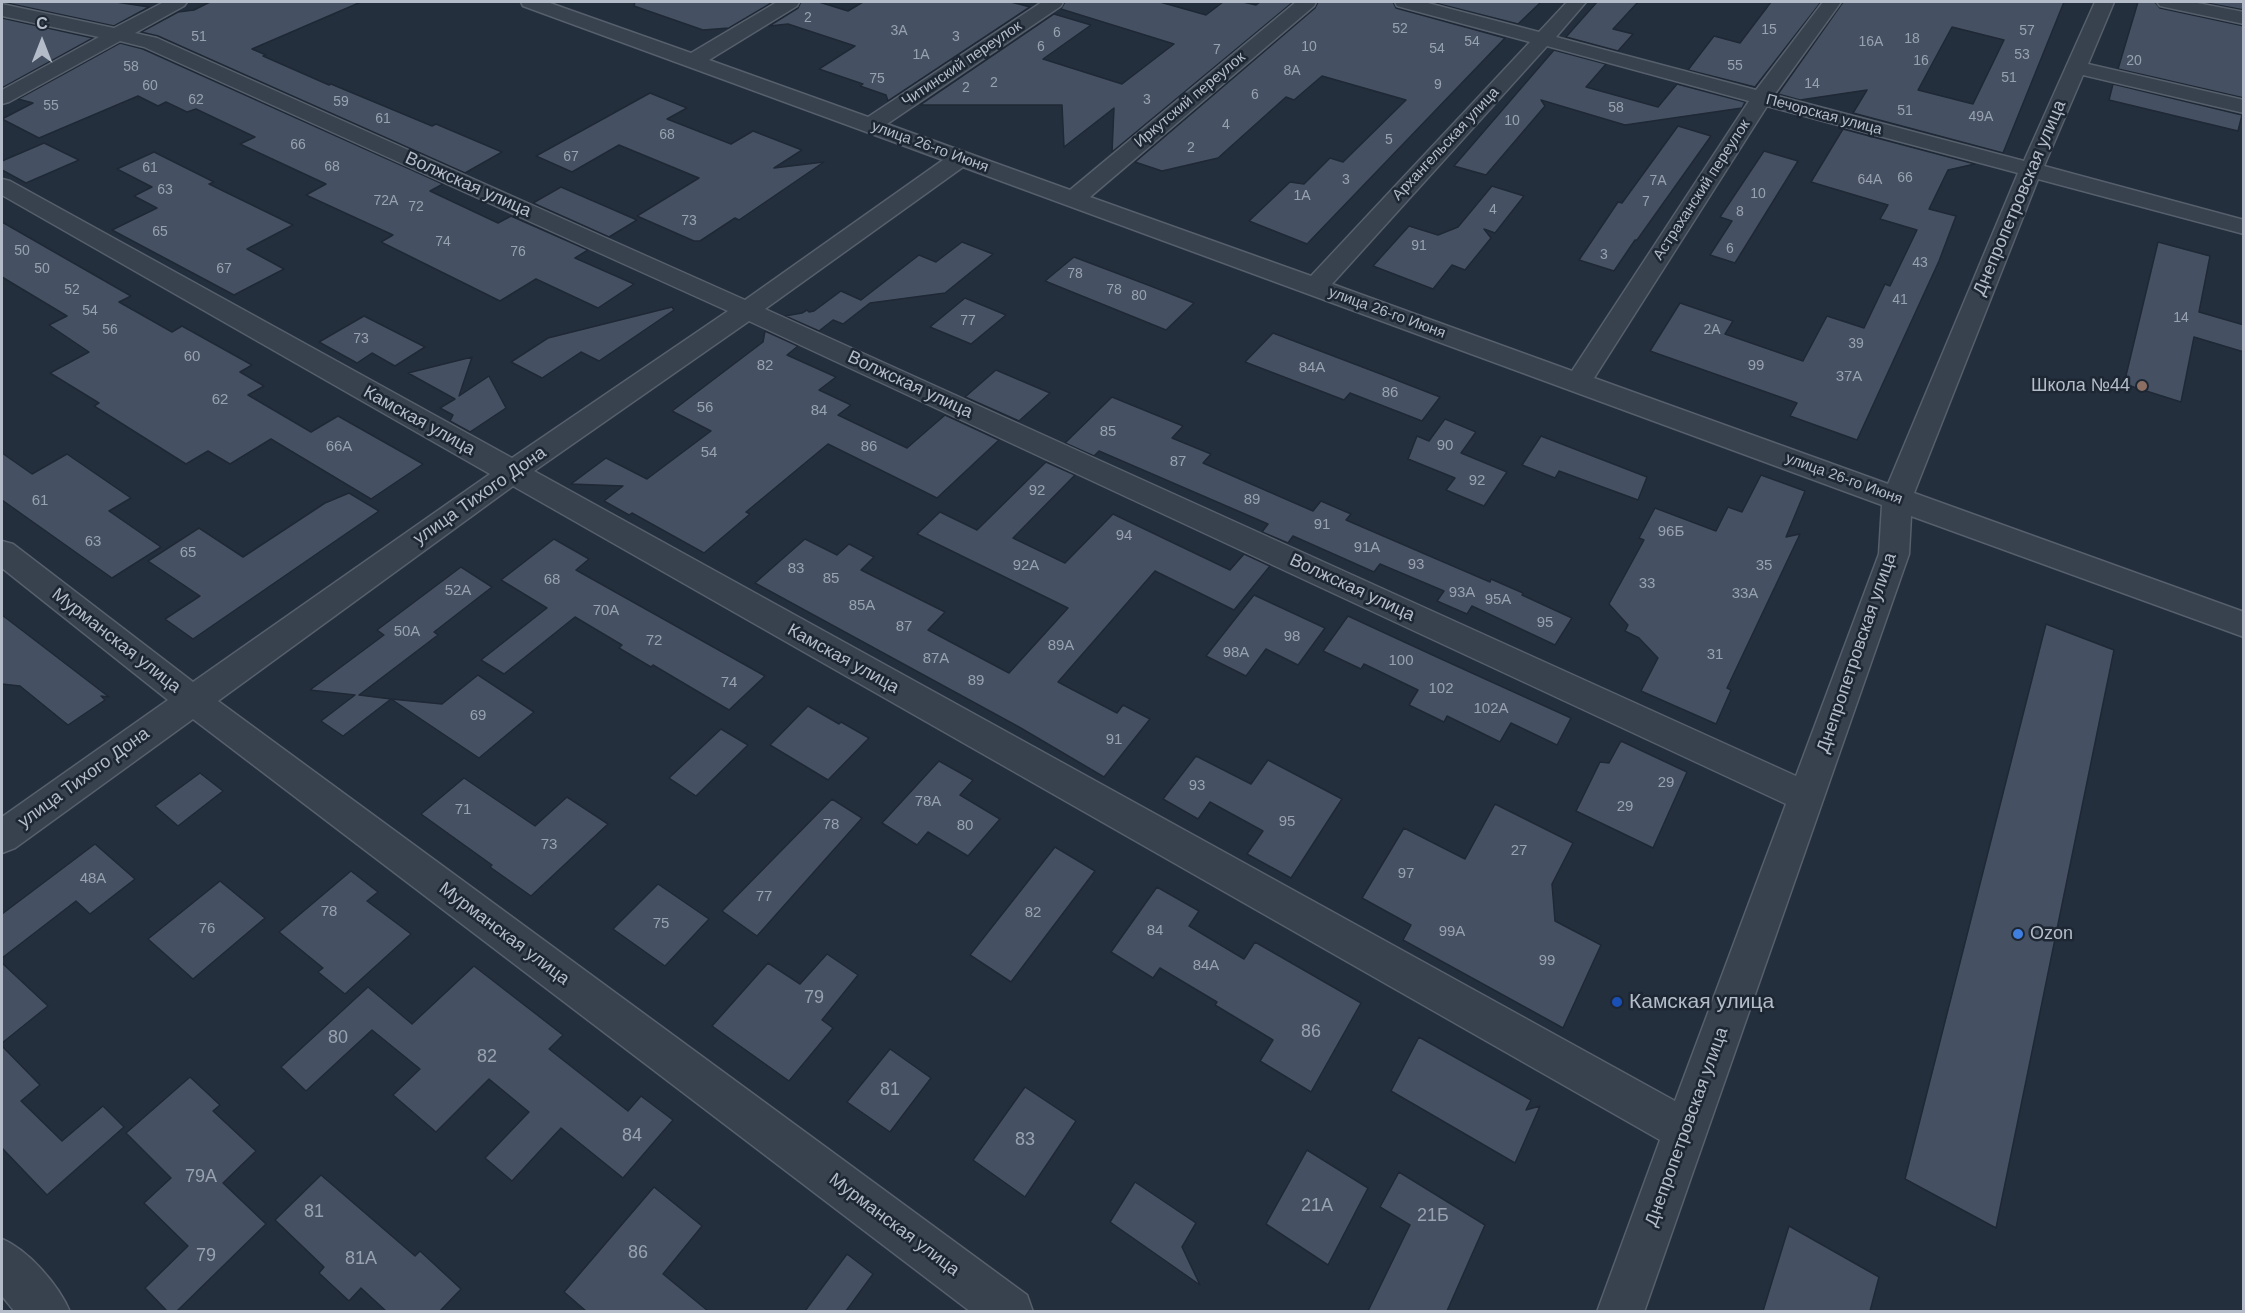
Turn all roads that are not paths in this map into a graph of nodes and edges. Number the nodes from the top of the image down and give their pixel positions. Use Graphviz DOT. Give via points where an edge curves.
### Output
graph roads {
  1 [pos="177,2"];
  2 [pos="530,2"];
  3 [pos="790,2"];
  4 [pos="1054,2"];
  5 [pos="1307,2"];
  6 [pos="1404,2"];
  7 [pos="1577,2"];
  8 [pos="1832,2"];
  9 [pos="2104,2"];
  10 [pos="2167,2"];
  11 [pos="2,10"];
  12 [pos="2244,18"];
  13 [pos="119,34"];
  14 [pos="1544,38"];
  15 [pos="693,61"];
  16 [pos="2075,67"];
  17 [pos="2,98"];
  18 [pos="1761,98"];
  19 [pos="2244,107"];
  20 [pos="870,126"];
  21 [pos="961,158"];
  22 [pos="2031,170"];
  23 [pos="2,186"];
  24 [pos="1073,199"];
  25 [pos="2244,227"];
  26 [pos="1315,287"];
  27 [pos="747,310"];
  28 [pos="1578,383"];
  29 [pos="511,473"];
  30 [pos="1897,498"];
  31 [pos="2,552"];
  32 [pos="2244,625"];
  33 [pos="192,700"];
  34 [pos="1807,797"];
  35 [pos="2,837"];
  36 [pos="1686,1131"];
  37 [pos="2,1262"];
  38 [pos="47,1311"];
  39 [pos="1010,1311"];
  40 [pos="1620,1311"];
  1 -- 13 [label="street"];
  2 -- 15 [label="street, улица 26-го Июня"];
  3 -- 15 [label="street"];
  4 -- 20 [label="street, Читинский переулок"];
  5 -- 24 [label="street, Иркутский переулок"];
  6 -- 14 [label="street, Печорская улица"];
  7 -- 14 [label="street, Архангельская улица"];
  8 -- 18 [label="street, Астраханский переулок"];
  9 -- 16 [label="street, Днепропетровская улица"];
  10 -- 12 [label="street"];
  11 -- 13 [label="street, Волжская улица"];
  13 -- 17 [label="street"];
  13 -- 27 [label="street, Волжская улица" via="150,42"];
  14 -- 18 [label="street, Печорская улица"];
  14 -- 26 [label="street, Архангельская улица"];
  15 -- 20 [label="street, улица 26-го Июня"];
  16 -- 19 [label="street"];
  16 -- 22 [label="street, Днепропетровская улица"];
  18 -- 22 [label="street, Печорская улица"];
  18 -- 28 [label="street, Астраханский переулок"];
  20 -- 21 [label="street, улица 26-го Июня"];
  21 -- 24 [label="street, улица 26-го Июня"];
  21 -- 27 [label="street, улица Тихого Дона"];
  22 -- 25 [label="street, Печорская улица"];
  22 -- 30 [label="street, Днепропетровская улица"];
  23 -- 29 [label="street, Камская улица"];
  24 -- 26 [label="street, улица 26-го Июня"];
  26 -- 28 [label="street, улица 26-го Июня"];
  27 -- 29 [label="street, улица Тихого Дона"];
  27 -- 34 [label="street, Волжская улица"];
  28 -- 30 [label="street, улица 26-го Июня"];
  29 -- 33 [label="street, улица Тихого Дона"];
  29 -- 36 [label="street, Камская улица"];
  30 -- 32 [label="street, улица 26-го Июня"];
  30 -- 34 [label="street, Днепропетровская улица" via="1894,554"];
  31 -- 33 [label="street, Мурманская улица"];
  33 -- 35 [label="street, улица Тихого Дона"];
  33 -- 39 [label="street, Мурманская улица"];
  34 -- 36 [label="street, Днепропетровская улица"];
  36 -- 40 [label="street, Днепропетровская улица"];
  37 -- 38 [label="street"];
}
